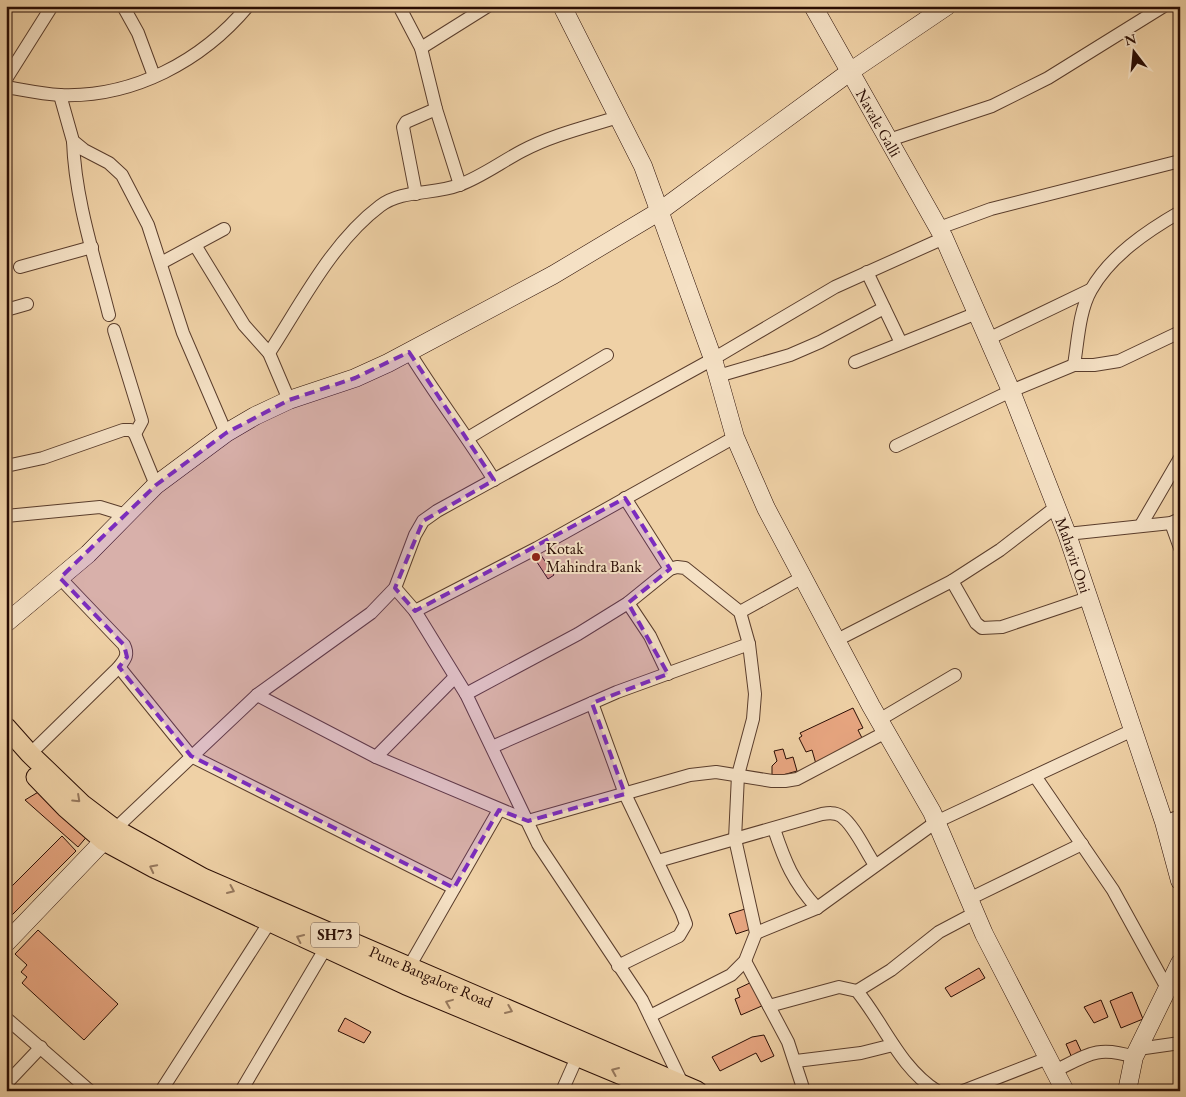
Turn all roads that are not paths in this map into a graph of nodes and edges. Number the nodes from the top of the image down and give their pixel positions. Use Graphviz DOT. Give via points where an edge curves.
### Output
graph roads {
  1 [pos="52,6"];
  2 [pos="123,6"];
  3 [pos="248,6"];
  4 [pos="399,6"];
  5 [pos="488,6"];
  6 [pos="562,6"];
  7 [pos="813,6"];
  8 [pos="947,6"];
  9 [pos="1164,6"];
  10 [pos="421,48"];
  11 [pos="851,71"];
  12 [pos="154,76"];
  13 [pos="6,79"];
  14 [pos="6,87"];
  15 [pos="60,94"];
  16 [pos="436,109"];
  17 [pos="618,117"];
  18 [pos="889,140"];
  19 [pos="73,141"];
  20 [pos="1180,161"];
  21 [pos="460,185"];
  22 [pos="416,194"];
  23 [pos="660,211"];
  24 [pos="1180,212"];
  25 [pos="224,229"];
  26 [pos="942,233"];
  27 [pos="195,245"];
  28 [pos="92,247"];
  29 [pos="162,263"];
  30 [pos="20,267"];
  31 [pos="867,272"];
  32 [pos="1090,290"];
  33 [pos="27,304"];
  34 [pos="884,308"];
  35 [pos="6,310"];
  36 [pos="977,312"];
  37 [pos="109,315"];
  38 [pos="114,330"];
  39 [pos="1180,332"];
  40 [pos="988,339"];
  41 [pos="901,343"];
  42 [pos="409,352"];
  43 [pos="269,353"];
  44 [pos="607,355"];
  45 [pos="713,359"];
  46 [pos="855,362"];
  47 [pos="1074,365"];
  48 [pos="718,376"];
  49 [pos="1011,391"];
  50 [pos="289,400"];
  51 [pos="226,433"];
  52 [pos="135,434"];
  53 [pos="735,437"];
  54 [pos="468,438"];
  55 [pos="896,446"];
  56 [pos="1180,458"];
  57 [pos="6,466"];
  58 [pos="494,480"];
  59 [pos="156,485"];
  60 [pos="626,498"];
  61 [pos="1056,507"];
  62 [pos="126,515"];
  63 [pos="6,516"];
  64 [pos="1176,521"];
  65 [pos="1141,525"];
  66 [pos="1067,534"];
  67 [pos="1180,548"];
  68 [pos="670,569"];
  69 [pos="803,577"];
  70 [pos="60,578"];
  71 [pos="952,581"];
  72 [pos="395,588"];
  73 [pos="1088,598"];
  74 [pos="628,603"];
  75 [pos="415,611"];
  76 [pos="740,612"];
  77 [pos="6,623"];
  78 [pos="837,640"];
  79 [pos="749,644"];
  80 [pos="119,667"];
  81 [pos="668,674"];
  82 [pos="955,675"];
  83 [pos="455,677"];
  84 [pos="466,694"];
  85 [pos="256,695"];
  86 [pos="592,703"];
  87 [pos="882,726"];
  88 [pos="6,727"];
  89 [pos="1133,730"];
  90 [pos="6,746"];
  91 [pos="492,747"];
  92 [pos="30,754"];
  93 [pos="191,756"];
  94 [pos="376,758"];
  95 [pos="738,775"];
  96 [pos="1035,776"];
  97 [pos="625,794"];
  98 [pos="498,810"];
  99 [pos="1172,819"];
  100 [pos="528,821"];
  101 [pos="936,822"];
  102 [pos="774,829"];
  103 [pos="110,835"];
  104 [pos="735,839"];
  105 [pos="1082,844"];
  106 [pos="658,861"];
  107 [pos="875,866"];
  108 [pos="1180,881"];
  109 [pos="454,888"];
  110 [pos="972,906"];
  111 [pos="817,908"];
  112 [pos="269,923"];
  113 [pos="756,933"];
  114 [pos="6,942"];
  115 [pos="325,949"];
  116 [pos="745,961"];
  117 [pos="1180,962"];
  118 [pos="618,966"];
  119 [pos="410,967"];
  120 [pos="1167,988"];
  121 [pos="857,991"];
  122 [pos="769,1006"];
  123 [pos="650,1016"];
  124 [pos="6,1018"];
  125 [pos="1180,1043"];
  126 [pos="893,1045"];
  127 [pos="41,1047"];
  128 [pos="1136,1053"];
  129 [pos="578,1055"];
  130 [pos="796,1061"];
  131 [pos="1052,1065"];
  132 [pos="6,1084"];
  133 [pos="690,1088"];
  134 [pos="245,1090"];
  135 [pos="1064,1090"];
  136 [pos="90,1091"];
  137 [pos="161,1091"];
  138 [pos="562,1091"];
  139 [pos="660,1091"];
  140 [pos="804,1091"];
  141 [pos="937,1091"];
  142 [pos="963,1091"];
  143 [pos="1127,1091"];
  1 -- 13 [label="street"];
  2 -- 12 [label="street" via="138,33"];
  3 -- 12 [label="street" via="230,28 204,48 180,65"];
  4 -- 10 [label="street"];
  5 -- 10 [label="street"];
  6 -- 17 [label="street"];
  7 -- 11 [label="street, Navale Galli"];
  8 -- 11 [label="street"];
  9 -- 18 [label="street" via="1048,78 992,106"];
  10 -- 16 [label="street"];
  11 -- 18 [label="street, Navale Galli"];
  11 -- 23 [label="street"];
  12 -- 15 [label="street" via="131,86"];
  14 -- 15 [label="street"];
  15 -- 19 [label="street"];
  16 -- 21 [label="street"];
  16 -- 22 [label="street" via="406,122 403,127"];
  17 -- 21 [label="street" via="523,150"];
  17 -- 23 [label="street" via="643,166"];
  18 -- 26 [label="street, Navale Galli"];
  19 -- 28 [label="street" via="76,172"];
  19 -- 29 [label="street" via="122,175 148,225"];
  20 -- 26 [label="street" via="991,209"];
  21 -- 22 [label="street" via="439,192"];
  22 -- 43 [label="street" via="396,197 380,205 352,231 324,264"];
  23 -- 42 [label="street" via="553,275"];
  23 -- 45 [label="street"];
  24 -- 32 [label="street" via="1147,231 1110,265"];
  25 -- 27 [label="street"];
  26 -- 31 [label="street"];
  26 -- 36 [label="street, Mahavir Oni"];
  27 -- 29 [label="street"];
  27 -- 43 [label="street" via="244,325"];
  28 -- 30 [label="street"];
  28 -- 37 [label="street"];
  29 -- 51 [label="street" via="184,333"];
  31 -- 34 [label="street"];
  31 -- 45 [label="street" via="802,305"];
  32 -- 40 [label="street"];
  32 -- 47 [label="street" via="1082,314"];
  33 -- 35 [label="street"];
  34 -- 41 [label="street"];
  34 -- 48 [label="street" via="790,355"];
  36 -- 40 [label="street, Mahavir Oni"];
  36 -- 41 [label="street"];
  38 -- 52 [label="street" via="142,420"];
  39 -- 47 [label="street" via="1118,361"];
  40 -- 49 [label="street, Mahavir Oni"];
  41 -- 46 [label="street"];
  42 -- 50 [label="street" via="356,378"];
  42 -- 54 [label="street"];
  43 -- 50 [label="street"];
  44 -- 54 [label="street"];
  45 -- 48 [label="street"];
  45 -- 58 [label="street"];
  47 -- 49 [label="street"];
  48 -- 53 [label="street"];
  49 -- 55 [label="street"];
  49 -- 61 [label="street, Mahavir Oni"];
  50 -- 51 [label="street"];
  51 -- 59 [label="street"];
  52 -- 57 [label="street" via="123,430 43,458"];
  52 -- 59 [label="street"];
  53 -- 60 [label="street"];
  53 -- 69 [label="street" via="766,508"];
  54 -- 58 [label="street"];
  56 -- 65 [label="street"];
  58 -- 72 [label="street" via="423,521"];
  59 -- 62 [label="street"];
  60 -- 68 [label="street"];
  60 -- 75 [label="street"];
  61 -- 66 [label="street, Mahavir Oni"];
  61 -- 71 [label="street" via="1000,550"];
  62 -- 63 [label="street" via="100,507"];
  62 -- 70 [label="street"];
  64 -- 65 [label="street"];
  64 -- 67 [label="street"];
  65 -- 66 [label="street"];
  66 -- 73 [label="street, Mahavir Oni"];
  68 -- 74 [label="street"];
  68 -- 76 [label="street" via="677,566 685,568"];
  69 -- 76 [label="street"];
  69 -- 78 [label="street"];
  70 -- 77 [label="street"];
  70 -- 80 [label="street" via="124,645 127,657"];
  71 -- 73 [label="street" via="982,628 1002,627"];
  71 -- 78 [label="street"];
  72 -- 75 [label="street"];
  72 -- 85 [label="street" via="371,613"];
  73 -- 89 [label="street, Mahavir Oni"];
  74 -- 81 [label="street" via="650,636"];
  74 -- 84 [label="street" via="578,634"];
  75 -- 83 [label="street"];
  76 -- 79 [label="street"];
  78 -- 87 [label="street"];
  79 -- 81 [label="street"];
  79 -- 95 [label="street" via="755,694 753,719"];
  80 -- 92 [label="street"];
  80 -- 93 [label="street"];
  81 -- 86 [label="street"];
  82 -- 87 [label="street"];
  83 -- 84 [label="street"];
  83 -- 94 [label="street"];
  84 -- 91 [label="street"];
  85 -- 93 [label="street"];
  85 -- 94 [label="street"];
  86 -- 91 [label="street"];
  86 -- 97 [label="street"];
  87 -- 95 [label="street" via="796,779 772,782"];
  87 -- 101 [label="street"];
  88 -- 92 [label="main road, Pune Bangalore Road / SH73"];
  89 -- 96 [label="street"];
  89 -- 99 [label="street, Mahavir Oni"];
  90 -- 103 [label="main road, Pune Bangalore Road / SH73" via="65,807"];
  91 -- 100 [label="street"];
  92 -- 103 [label="main road, Pune Bangalore Road / SH73, one-way"];
  93 -- 103 [label="street"];
  93 -- 109 [label="street"];
  94 -- 98 [label="street"];
  95 -- 97 [label="street" via="716,772 690,775"];
  95 -- 104 [label="street"];
  96 -- 101 [label="street"];
  96 -- 105 [label="street"];
  97 -- 100 [label="street"];
  97 -- 106 [label="street"];
  98 -- 100 [label="street"];
  98 -- 109 [label="street"];
  99 -- 108 [label="street, Mahavir Oni"];
  100 -- 118 [label="street" via="538,844"];
  101 -- 107 [label="street"];
  101 -- 110 [label="street"];
  102 -- 104 [label="street"];
  102 -- 107 [label="street" via="834,813 849,825"];
  102 -- 111 [label="street" via="797,886"];
  112 -- 103 [label="main road, Pune Bangalore Road / SH73, one-way" via="154,868"];
  103 -- 114 [label="street"];
  103 -- 119 [label="main road, Pune Bangalore Road / SH73, one-way"];
  104 -- 106 [label="street"];
  104 -- 113 [label="street"];
  105 -- 110 [label="street"];
  105 -- 120 [label="street" via="1113,890"];
  106 -- 118 [label="street" via="686,924 679,936"];
  107 -- 111 [label="street"];
  109 -- 119 [label="street"];
  110 -- 121 [label="street" via="891,970"];
  110 -- 131 [label="street"];
  111 -- 113 [label="street"];
  115 -- 112 [label="main road, Pune Bangalore Road / SH73, one-way"];
  112 -- 137 [label="street"];
  113 -- 116 [label="street"];
  129 -- 115 [label="main road, Pune Bangalore Road / SH73, one-way"];
  115 -- 134 [label="street"];
  116 -- 122 [label="street"];
  116 -- 123 [label="street" via="731,975"];
  117 -- 120 [label="street"];
  118 -- 123 [label="street"];
  119 -- 133 [label="main road, Pune Bangalore Road / SH73, one-way"];
  120 -- 128 [label="street"];
  121 -- 122 [label="street" via="840,987"];
  121 -- 126 [label="street"];
  122 -- 130 [label="street"];
  123 -- 133 [label="street"];
  124 -- 127 [label="street"];
  125 -- 128 [label="street"];
  126 -- 130 [label="street" via="861,1053"];
  126 -- 141 [label="street" via="924,1083"];
  127 -- 132 [label="street"];
  127 -- 136 [label="street"];
  128 -- 131 [label="street" via="1100,1051"];
  128 -- 143 [label="street"];
  129 -- 138 [label="street"];
  139 -- 129 [label="main road, Pune Bangalore Road / SH73, one-way"];
  130 -- 140 [label="street"];
  131 -- 135 [label="street"];
  131 -- 142 [label="street"];
}
